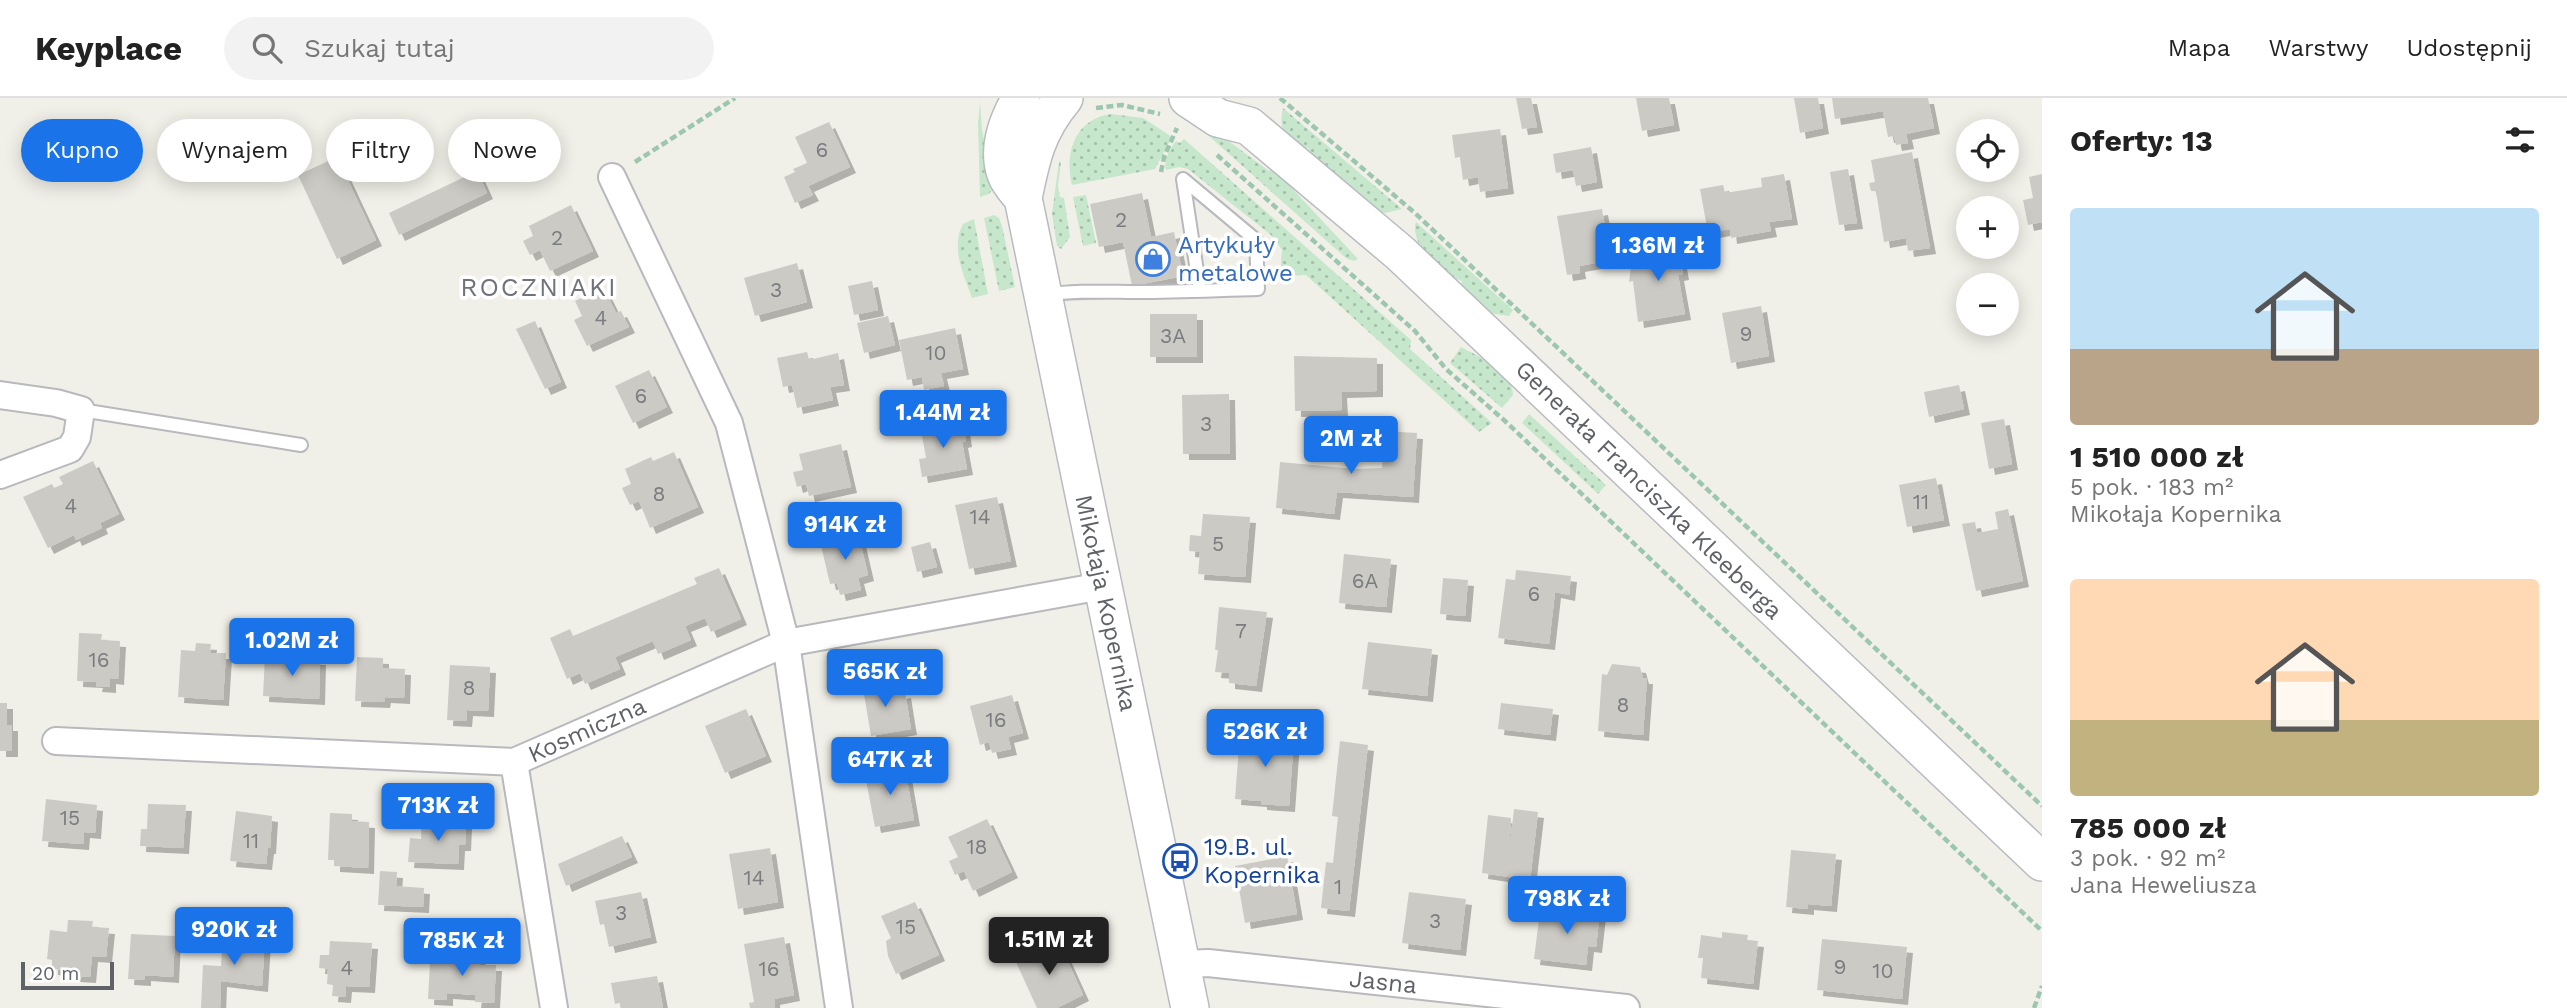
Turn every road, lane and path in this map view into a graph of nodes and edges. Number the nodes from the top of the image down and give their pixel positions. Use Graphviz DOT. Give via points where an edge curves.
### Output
graph roads {
  1 [pos="735,98"];
  2 [pos="1021,98"];
  3 [pos="1280,98"];
  4 [pos="1076,104"];
  5 [pos="1241,112"];
  6 [pos="1177,114"];
  7 [pos="1210,148"];
  8 [pos="1164,157"];
  9 [pos="612,177"];
  10 [pos="1023,198"];
  11 [pos="1200,290"];
  12 [pos="1042,295"];
  13 [pos="0,395"];
  14 [pos="81,410"];
  15 [pos="302,445"];
  16 [pos="0,475"];
  17 [pos="1102,586"];
  18 [pos="786,643"];
  19 [pos="56,741"];
  20 [pos="514,762"];
  21 [pos="2042,806"];
  22 [pos="2042,862"];
  23 [pos="2042,931"];
  24 [pos="1181,964"];
  25 [pos="2042,986"];
  26 [pos="554,1008"];
  27 [pos="839,1008"];
  28 [pos="1190,1008"];
  29 [pos="1626,1008"];
  30 [pos="2034,1008"];
  1 -- 9 [label="path"];
  2 -- 10 [label="main road, Mikołaja Kopernika" via="1005,133 1003,159 1007,177"];
  3 -- 21 [label="path" via="1415,213"];
  4 -- 6 [label="path"];
  4 -- 10 [label="main road, Mikołaja Kopernika" via="1049,115 1036,142"];
  5 -- 6 [label="main road, Generała Franciszka Kleeberga" via="1218,118"];
  5 -- 22 [label="main road, Generała Franciszka Kleeberga" via="1400,253"];
  6 -- 8 [label="path"];
  7 -- 23 [label="path" via="1415,331 1446,369"];
  9 -- 18 [label="street" via="729,423"];
  10 -- 12 [label="main road, Mikołaja Kopernika"];
  11 -- 11 [label="lane" via="1258,289 1256,240 1183,179"];
  11 -- 12 [label="lane"];
  12 -- 17 [label="main road, Mikołaja Kopernika"];
  13 -- 14 [label="street"];
  14 -- 15 [label="lane"];
  14 -- 16 [label="street" via="70,449"];
  17 -- 18 [label="street, Kosmiczna"];
  17 -- 24 [label="main road, Mikołaja Kopernika"];
  18 -- 20 [label="street, Kosmiczna"];
  18 -- 27 [label="street"];
  19 -- 20 [label="street, Kosmiczna"];
  20 -- 26 [label="street"];
  24 -- 28 [label="main road, Mikołaja Kopernika"];
  24 -- 29 [label="street, Jasna" via="1208,963"];
  25 -- 30 [label="path"];
}
